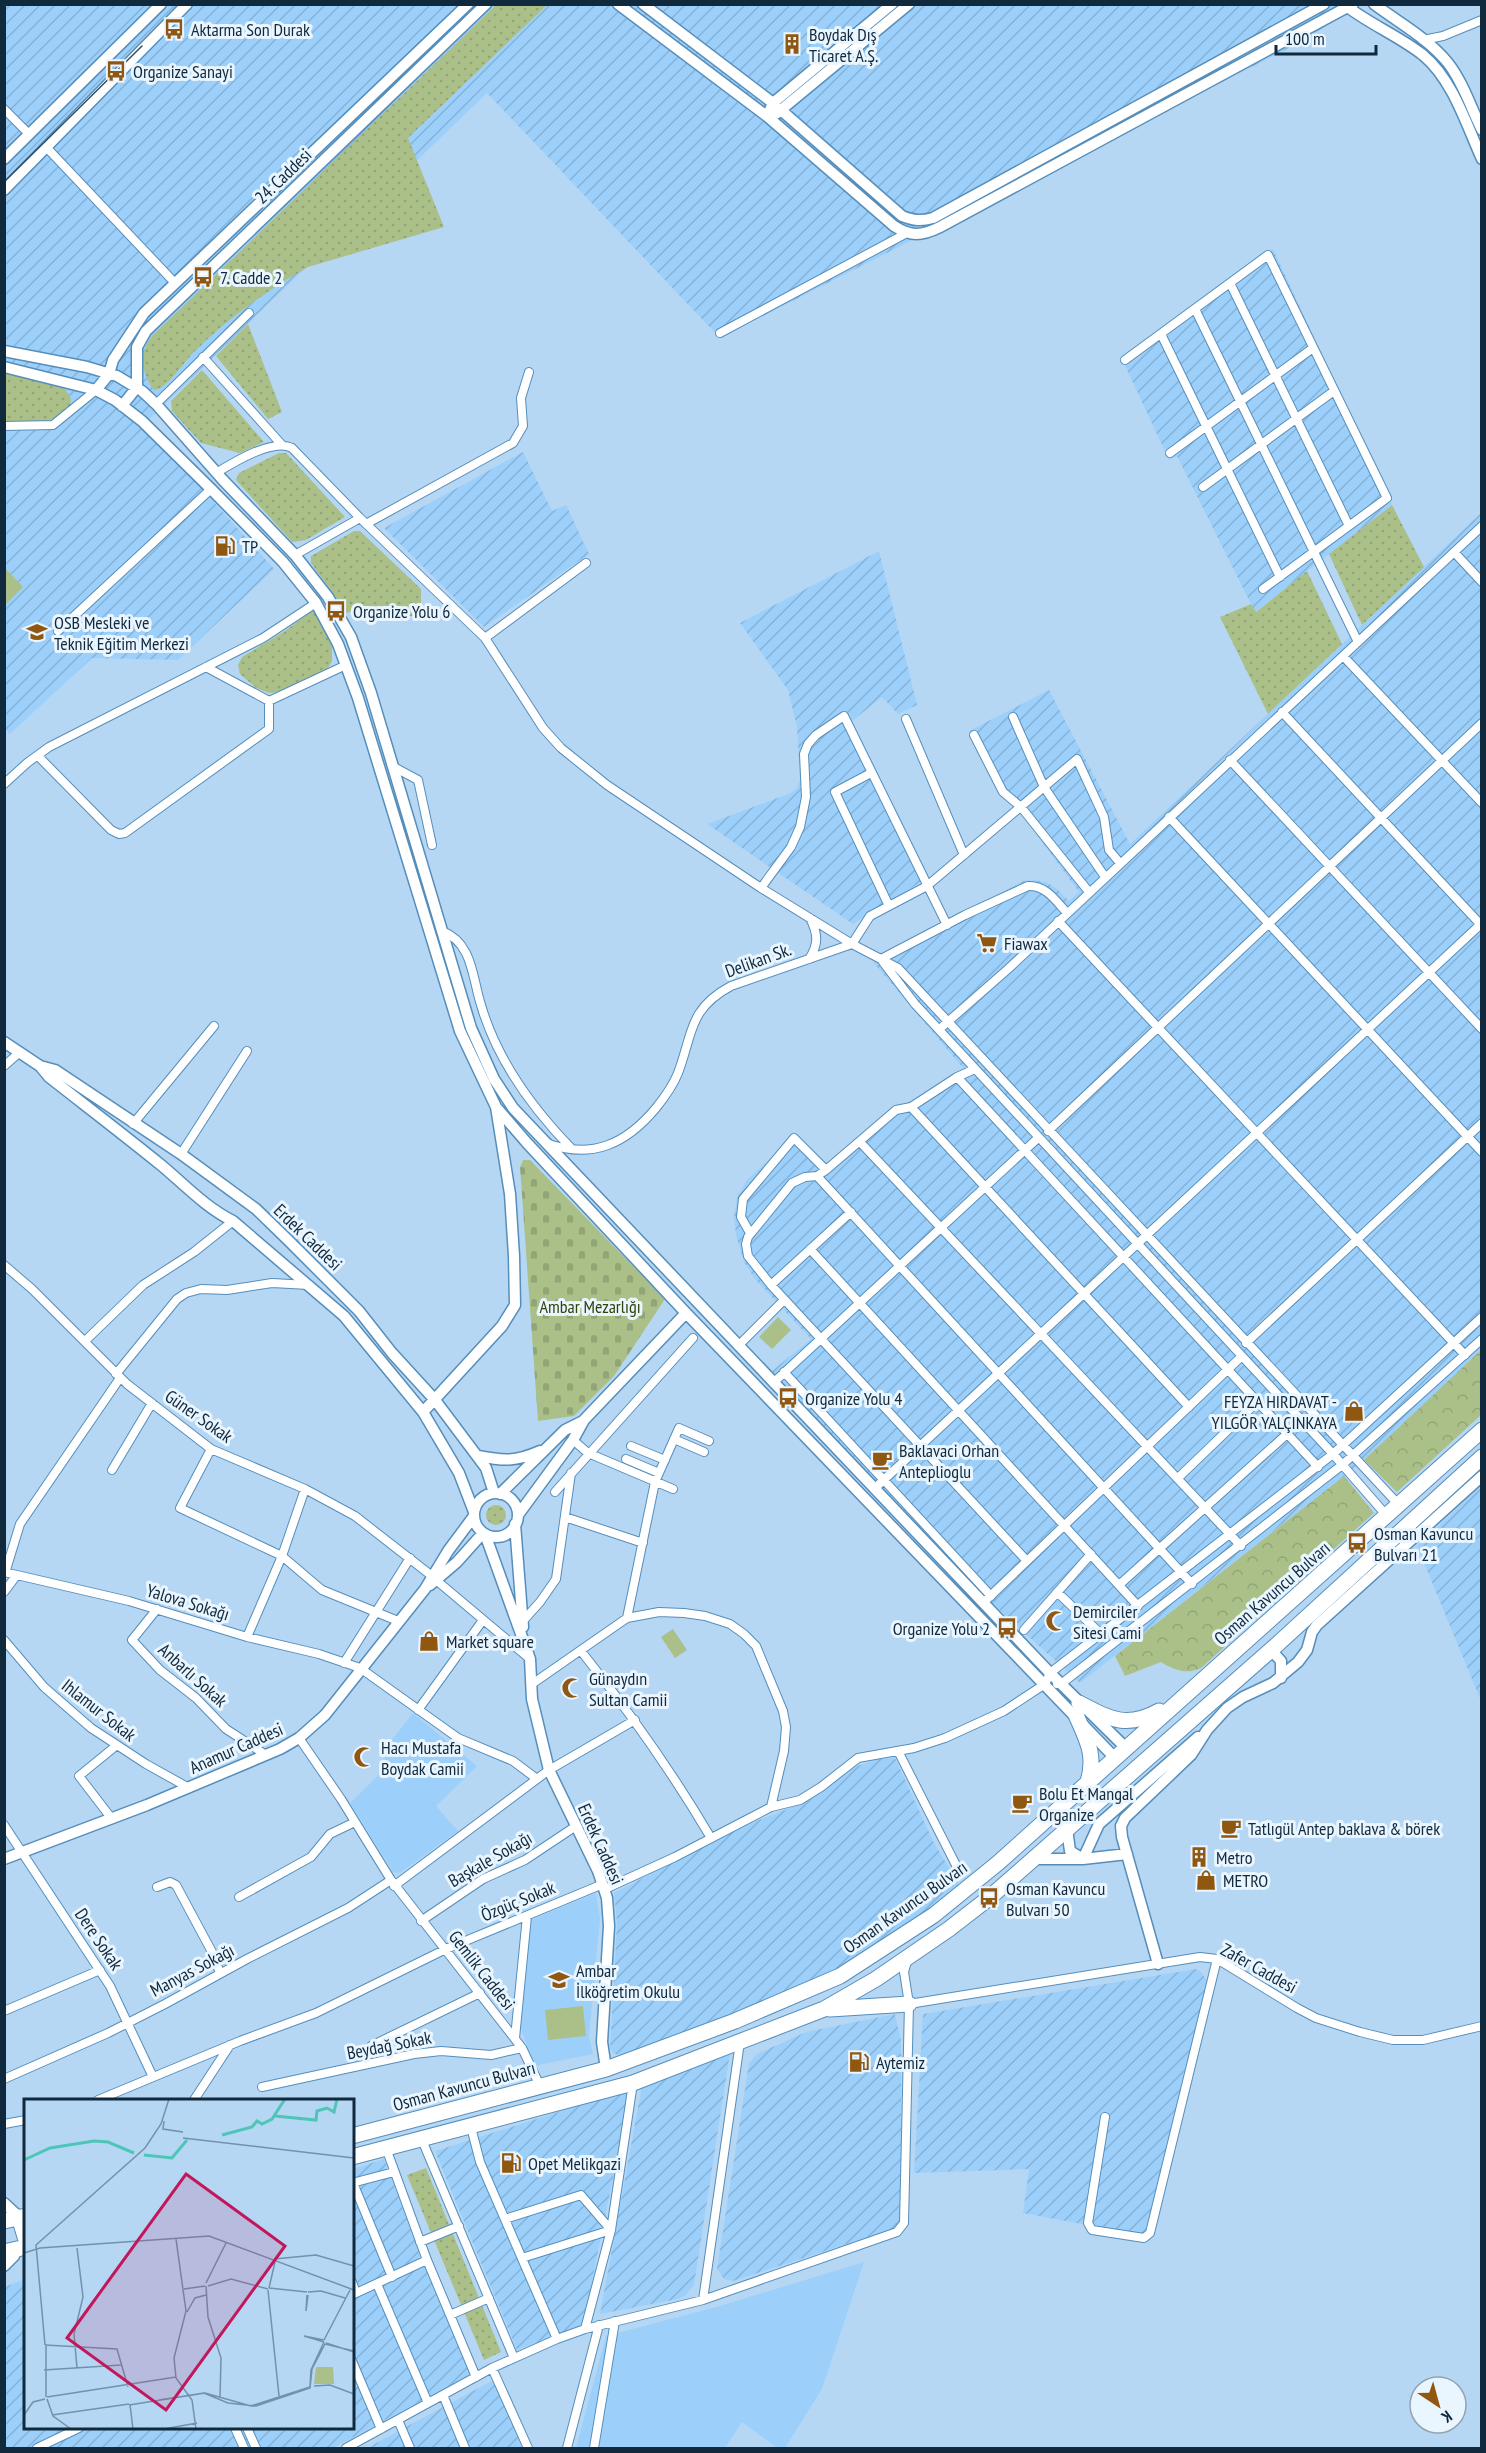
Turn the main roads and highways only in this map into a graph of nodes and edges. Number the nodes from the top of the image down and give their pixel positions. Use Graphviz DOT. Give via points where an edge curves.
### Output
graph roads {
  1 [pos="1482,1430"];
  2 [pos="1482,1457"];
  3 [pos="1175,1702"];
  4 [pos="1124,1749"];
  5 [pos="1135,1767"];
  6 [pos="1088,1782"];
  7 [pos="909,2004"];
  8 [pos="824,2009"];
  9 [pos="606,2069"];
  10 [pos="496,2121"];
  11 [pos="354,2135"];
  12 [pos="354,2156"];
  13 [pos="16,2218"];
  14 [pos="18,2247"];
  1 -- 3 [label="highway, Osman Kavuncu Bulvarı"];
  2 -- 5 [label="highway" via="1276,1656"];
  3 -- 4 [label="highway, Osman Kavuncu Bulvarı"];
  3 -- 6 [label="highway" via="1131,1721 1078,1709 1092,1759"];
  4 -- 5 [label="highway"];
  4 -- 6 [label="highway, Osman Kavuncu Bulvarı"];
  5 -- 8 [label="highway" via="974,1910 876,1979"];
  6 -- 9 [label="highway, Osman Kavuncu Bulvarı" via="934,1915 840,1976 735,2021"];
  7 -- 8 [label="highway"];
  8 -- 10 [label="highway" via="633,2083"];
  9 -- 10 [label="highway" via="603,2078 526,2099"];
  9 -- 11 [label="highway, Osman Kavuncu Bulvarı"];
  10 -- 12 [label="highway"];
  13 -- 14 [label="highway"];
}
